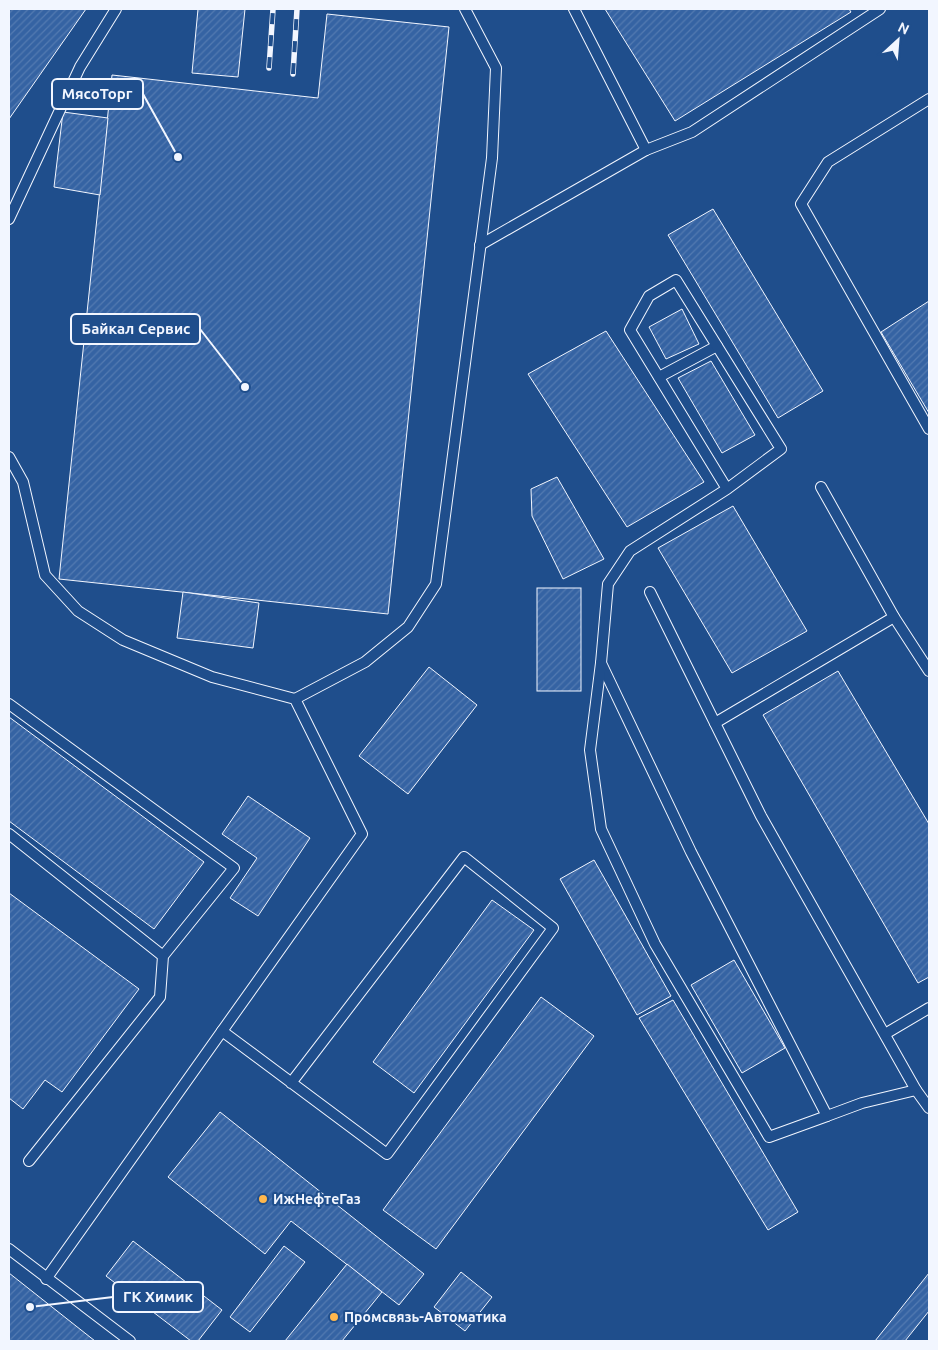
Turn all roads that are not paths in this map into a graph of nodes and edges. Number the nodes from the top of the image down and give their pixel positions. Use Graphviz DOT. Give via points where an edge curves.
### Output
graph roads {
  1 [pos="116,9"];
  2 [pos="466,9"];
  3 [pos="574,9"];
  4 [pos="880,9"];
  5 [pos="929,98"];
  6 [pos="646,150"];
  7 [pos="9,218"];
  8 [pos="480,245"];
  9 [pos="717,346"];
  10 [pos="659,377"];
  11 [pos="929,429"];
  12 [pos="9,457"];
  13 [pos="821,487"];
  14 [pos="727,490"];
  15 [pos="650,592"];
  16 [pos="894,617"];
  17 [pos="601,663"];
  18 [pos="929,671"];
  19 [pos="295,699"];
  20 [pos="9,704"];
  21 [pos="715,723"];
  22 [pos="9,834"];
  23 [pos="163,956"];
  24 [pos="929,1008"];
  25 [pos="222,1031"];
  26 [pos="884,1034"];
  27 [pos="291,1083"];
  28 [pos="916,1090"];
  29 [pos="929,1108"];
  30 [pos="828,1116"];
  31 [pos="29,1161"];
  32 [pos="9,1250"];
  33 [pos="46,1279"];
  34 [pos="130,1341"];
  1 -- 7 [label="lane" via="80,66"];
  2 -- 8 [label="lane" via="496,68 492,158"];
  3 -- 6 [label="lane"];
  4 -- 6 [label="lane" via="692,132"];
  5 -- 11 [label="lane" via="828,162 801,204"];
  6 -- 8 [label="lane"];
  8 -- 19 [label="lane" via="436,584 408,627 365,662"];
  9 -- 10 [label="lane"];
  9 -- 10 [label="lane" via="676,280 649,296 630,330"];
  9 -- 14 [label="lane" via="781,449"];
  10 -- 14 [label="lane"];
  12 -- 19 [label="lane" via="23,482 45,575 78,611 123,640 212,677"];
  13 -- 16 [label="lane"];
  14 -- 17 [label="lane" via="630,551 608,584"];
  15 -- 21 [label="lane"];
  16 -- 18 [label="lane"];
  16 -- 21 [label="lane"];
  17 -- 30 [label="lane" via="691,852"];
  17 -- 30 [label="lane" via="590,750 601,829 655,944 769,1137"];
  19 -- 25 [label="lane" via="362,834"];
  20 -- 23 [label="lane" via="234,868"];
  21 -- 26 [label="lane" via="761,816"];
  22 -- 23 [label="lane"];
  23 -- 31 [label="lane" via="160,997"];
  24 -- 26 [label="lane"];
  25 -- 27 [label="lane"];
  25 -- 33 [label="lane"];
  26 -- 28 [label="lane"];
  27 -- 27 [label="lane" via="387,1154 553,928 464,857"];
  28 -- 29 [label="lane"];
  28 -- 30 [label="lane" via="862,1103"];
  32 -- 33 [label="lane"];
  33 -- 34 [label="lane"];
}
